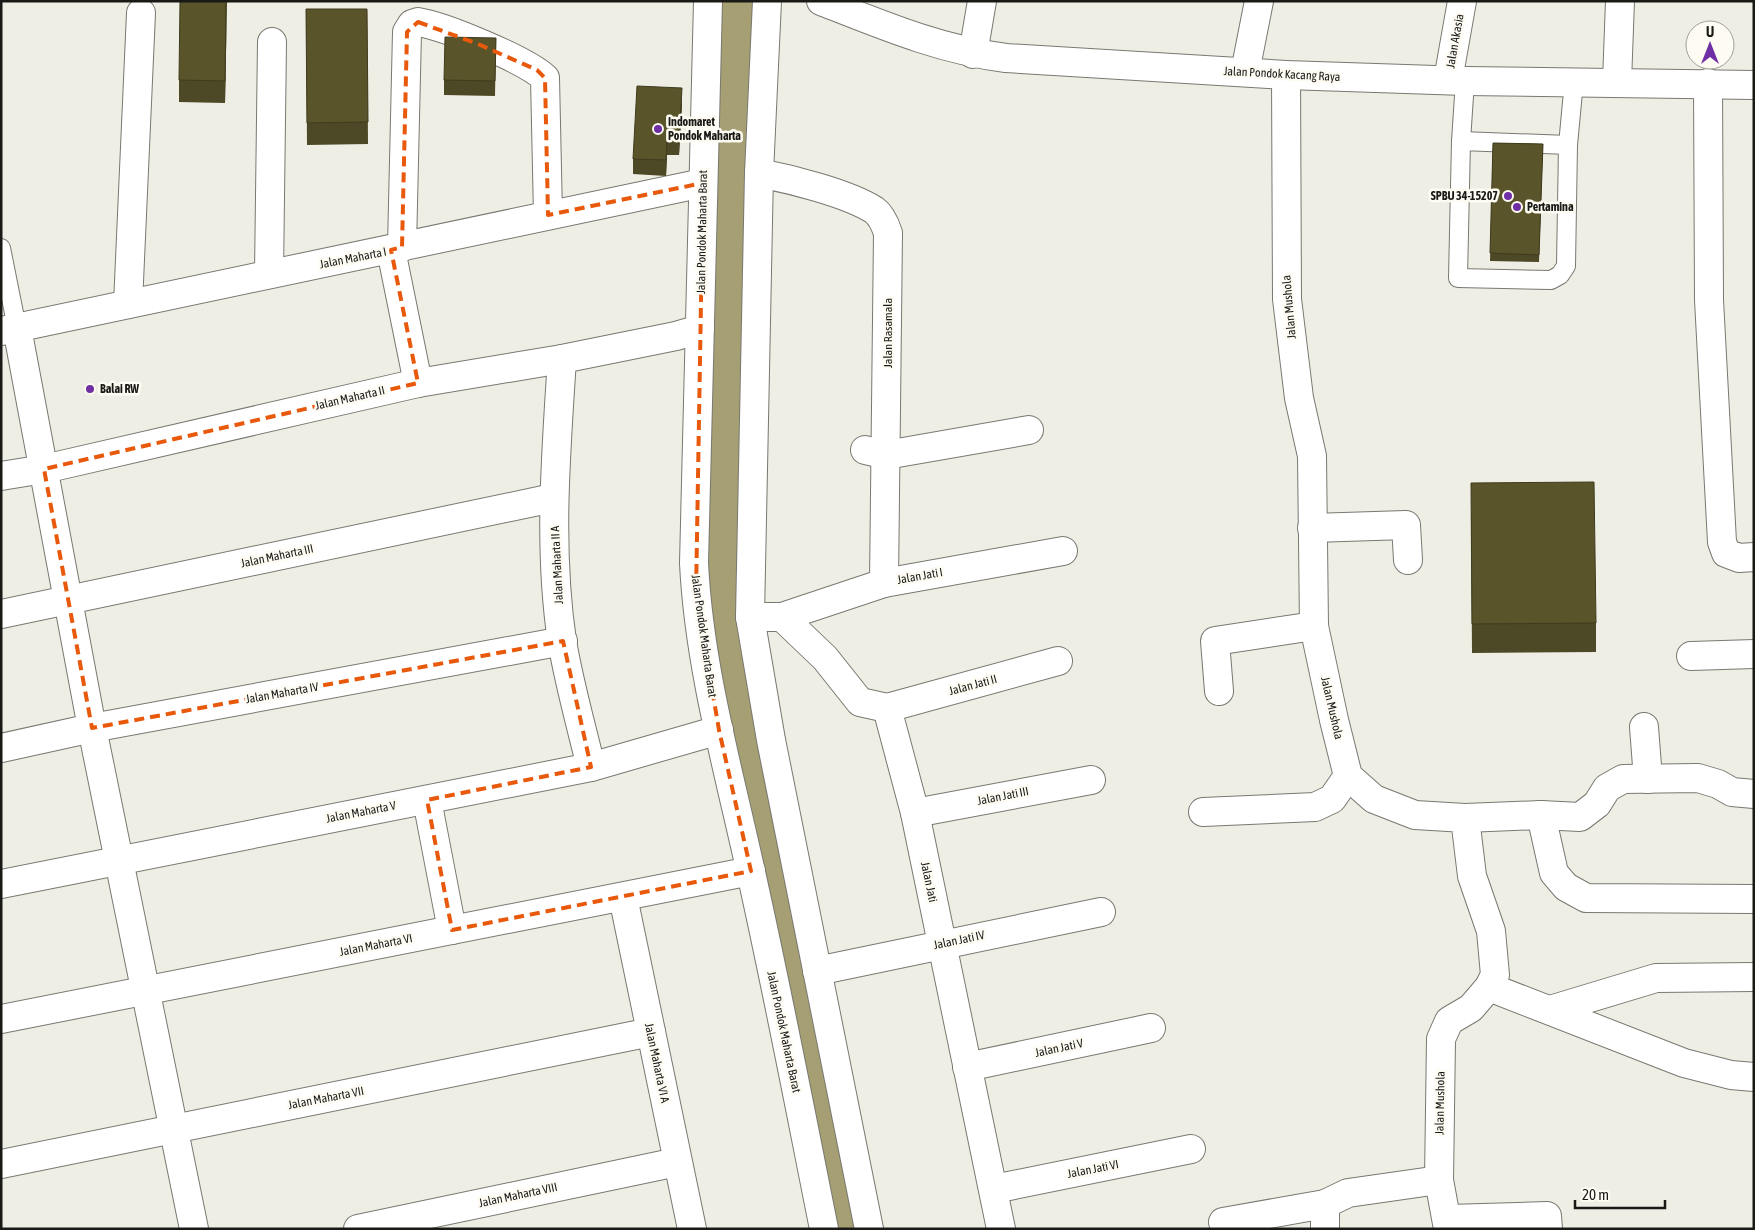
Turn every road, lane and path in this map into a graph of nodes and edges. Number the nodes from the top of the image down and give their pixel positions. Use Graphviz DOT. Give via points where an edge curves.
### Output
graph roads {
  1 [pos="708,1"];
  2 [pos="766,1"];
  3 [pos="821,1"];
  4 [pos="982,1"];
  5 [pos="1259,1"];
  6 [pos="1462,1"];
  7 [pos="1620,1"];
  8 [pos="141,13"];
  9 [pos="272,42"];
  10 [pos="973,54"];
  11 [pos="1245,72"];
  12 [pos="1286,75"];
  13 [pos="1457,80"];
  14 [pos="1574,81"];
  15 [pos="1617,82"];
  16 [pos="1708,83"];
  17 [pos="1754,84"];
  18 [pos="1461,141"];
  19 [pos="1568,145"];
  20 [pos="759,173"];
  21 [pos="704,183"];
  22 [pos="548,215"];
  23 [pos="1,248"];
  24 [pos="396,248"];
  25 [pos="269,274"];
  26 [pos="128,304"];
  27 [pos="700,329"];
  28 [pos="9,330"];
  29 [pos="562,359"];
  30 [pos="418,383"];
  31 [pos="1029,430"];
  32 [pos="876,453"];
  33 [pos="44,469"];
  34 [pos="1,476"];
  35 [pos="553,498"];
  36 [pos="1312,528"];
  37 [pos="1063,551"];
  38 [pos="1754,557"];
  39 [pos="1408,560"];
  40 [pos="884,582"];
  41 [pos="68,600"];
  42 [pos="1,614"];
  43 [pos="750,616"];
  44 [pos="782,617"];
  45 [pos="1314,626"];
  46 [pos="563,642"];
  47 [pos="1754,654"];
  48 [pos="1691,656"];
  49 [pos="1058,662"];
  50 [pos="1219,691"];
  51 [pos="887,708"];
  52 [pos="1644,727"];
  53 [pos="92,728"];
  54 [pos="719,730"];
  55 [pos="1,748"];
  56 [pos="590,767"];
  57 [pos="1348,776"];
  58 [pos="1648,779"];
  59 [pos="1091,780"];
  60 [pos="1754,794"];
  61 [pos="427,800"];
  62 [pos="1203,812"];
  63 [pos="915,813"];
  64 [pos="1541,815"];
  65 [pos="1465,818"];
  66 [pos="118,860"];
  67 [pos="751,871"];
  68 [pos="1,884"];
  69 [pos="622,897"];
  70 [pos="1754,900"];
  71 [pos="1101,912"];
  72 [pos="452,930"];
  73 [pos="942,944"];
  74 [pos="817,970"];
  75 [pos="1754,977"];
  76 [pos="1489,987"];
  77 [pos="144,990"];
  78 [pos="1550,1010"];
  79 [pos="1,1018"];
  80 [pos="1151,1028"];
  81 [pos="651,1032"];
  82 [pos="967,1067"];
  83 [pos="1754,1077"];
  84 [pos="173,1129"];
  85 [pos="1191,1149"];
  86 [pos="678,1162"];
  87 [pos="1,1164"];
  88 [pos="1440,1180"];
  89 [pos="994,1189"];
  90 [pos="1324,1216"];
  91 [pos="1223,1222"];
  92 [pos="1448,1224"];
  93 [pos="194,1229"];
  94 [pos="358,1229"];
  95 [pos="692,1229"];
  96 [pos="824,1229"];
  97 [pos="869,1229"];
  98 [pos="1002,1229"];
  99 [pos="1548,1229"];
  1 -- 21 [label="street, Jalan Pondok Maharta Barat"];
  2 -- 20 [label="street"];
  3 -- 10 [label="street, Jalan Pondok Kacang Raya" via="917,39"];
  4 -- 10 [label="street"];
  5 -- 11 [label="street"];
  6 -- 13 [label="street, Jalan Akasia"];
  7 -- 15 [label="street"];
  8 -- 26 [label="street"];
  9 -- 25 [label="street"];
  10 -- 11 [label="street, Jalan Pondok Kacang Raya"];
  11 -- 12 [label="street, Jalan Pondok Kacang Raya"];
  12 -- 13 [label="street, Jalan Pondok Kacang Raya"];
  12 -- 36 [label="street, Jalan Mushola" via="1287,300 1298,398 1312,456"];
  13 -- 14 [label="street, Jalan Pondok Kacang Raya"];
  13 -- 18 [label="lane"];
  14 -- 15 [label="street, Jalan Pondok Kacang Raya"];
  14 -- 19 [label="lane"];
  15 -- 16 [label="street, Jalan Pondok Kacang Raya"];
  16 -- 17 [label="street, Jalan Pondok Kacang Raya"];
  16 -- 38 [label="street" via="1709,300 1722,542 1726,553 1739,558"];
  18 -- 19 [label="lane"];
  18 -- 19 [label="lane" via="1458,278 1551,280 1560,276 1566,266"];
  20 -- 32 [label="street, Jalan Rasamala" via="835,194 874,211 885,222 888,232"];
  20 -- 43 [label="street"];
  21 -- 22 [label="street, Jalan Maharta I"];
  21 -- 27 [label="street, Jalan Pondok Maharta Barat"];
  22 -- 24 [label="street, Jalan Maharta I"];
  22 -- 24 [label="street" via="545,78 537,70 418,22 412,24 407,32"];
  23 -- 28 [label="lane"];
  24 -- 25 [label="street, Jalan Maharta I"];
  24 -- 30 [label="street"];
  25 -- 26 [label="street, Jalan Maharta I"];
  26 -- 28 [label="street, Jalan Maharta I"];
  27 -- 29 [label="street, Jalan Maharta II"];
  27 -- 54 [label="street, Jalan Pondok Maharta Barat" via="694,563 696,595"];
  28 -- 33 [label="street"];
  29 -- 30 [label="street, Jalan Maharta II"];
  29 -- 35 [label="street, Jalan Maharta II A"];
  30 -- 33 [label="street, Jalan Maharta II"];
  31 -- 32 [label="street"];
  32 -- 40 [label="street, Jalan Rasamala"];
  33 -- 34 [label="street, Jalan Maharta II"];
  33 -- 41 [label="street"];
  35 -- 41 [label="street, Jalan Maharta III"];
  35 -- 46 [label="street, Jalan Maharta II A" via="556,578"];
  36 -- 39 [label="street" via="1406,525"];
  36 -- 45 [label="street, Jalan Mushola"];
  37 -- 40 [label="street, Jalan Jati I"];
  40 -- 44 [label="street, Jalan Jati I"];
  41 -- 42 [label="street, Jalan Maharta III"];
  41 -- 53 [label="street"];
  43 -- 44 [label="street"];
  43 -- 74 [label="street"];
  44 -- 51 [label="street" via="825,658 860,702"];
  45 -- 50 [label="street" via="1215,642"];
  45 -- 57 [label="street, Jalan Mushola"];
  46 -- 53 [label="street, Jalan Maharta IV"];
  46 -- 56 [label="street, Jalan Maharta II A"];
  47 -- 48 [label="street"];
  49 -- 51 [label="street, Jalan Jati II"];
  51 -- 63 [label="street, Jalan Jati"];
  52 -- 58 [label="street"];
  53 -- 55 [label="street, Jalan Maharta IV"];
  53 -- 66 [label="street"];
  54 -- 56 [label="street, Jalan Maharta V"];
  54 -- 67 [label="street, Jalan Pondok Maharta Barat"];
  56 -- 61 [label="street, Jalan Maharta V"];
  57 -- 62 [label="street" via="1332,799 1315,807"];
  57 -- 65 [label="street" via="1374,799 1416,815"];
  58 -- 60 [label="street" via="1698,778 1732,792"];
  58 -- 64 [label="street" via="1623,779 1607,788 1597,804 1580,817"];
  59 -- 63 [label="street, Jalan Jati III"];
  61 -- 66 [label="street, Jalan Maharta V"];
  61 -- 72 [label="street"];
  63 -- 73 [label="street, Jalan Jati"];
  64 -- 65 [label="street"];
  64 -- 70 [label="street" via="1554,873 1566,887 1586,898"];
  65 -- 76 [label="street, Jalan Mushola" via="1472,876 1491,931 1495,974"];
  66 -- 68 [label="street, Jalan Maharta V"];
  66 -- 77 [label="street"];
  67 -- 69 [label="street, Jalan Maharta VI"];
  67 -- 96 [label="street, Jalan Pondok Maharta Barat"];
  69 -- 72 [label="street, Jalan Maharta VI"];
  69 -- 81 [label="street, Jalan Maharta VI A"];
  71 -- 73 [label="street, Jalan Jati IV"];
  72 -- 77 [label="street, Jalan Maharta VI"];
  73 -- 74 [label="street, Jalan Jati IV"];
  73 -- 82 [label="street, Jalan Jati"];
  74 -- 97 [label="street"];
  75 -- 78 [label="street" via="1656,978"];
  76 -- 78 [label="street"];
  76 -- 88 [label="street, Jalan Mushola" via="1472,1008 1449,1022 1441,1039"];
  77 -- 79 [label="street, Jalan Maharta VI"];
  77 -- 84 [label="street"];
  78 -- 83 [label="street" via="1684,1063 1731,1075"];
  80 -- 82 [label="street, Jalan Jati V"];
  81 -- 84 [label="street, Jalan Maharta VII"];
  81 -- 86 [label="street, Jalan Maharta VI A"];
  82 -- 89 [label="street, Jalan Jati"];
  84 -- 87 [label="street, Jalan Maharta VII"];
  84 -- 93 [label="street"];
  85 -- 89 [label="street, Jalan Jati VI"];
  86 -- 94 [label="street, Jalan Maharta VIII"];
  86 -- 95 [label="street, Jalan Maharta VI A"];
  88 -- 90 [label="street" via="1348,1193"];
  88 -- 92 [label="street, Jalan Mushola"];
  89 -- 98 [label="street, Jalan Jati"];
  90 -- 91 [label="street"];
  92 -- 99 [label="street" via="1547,1216"];
}
